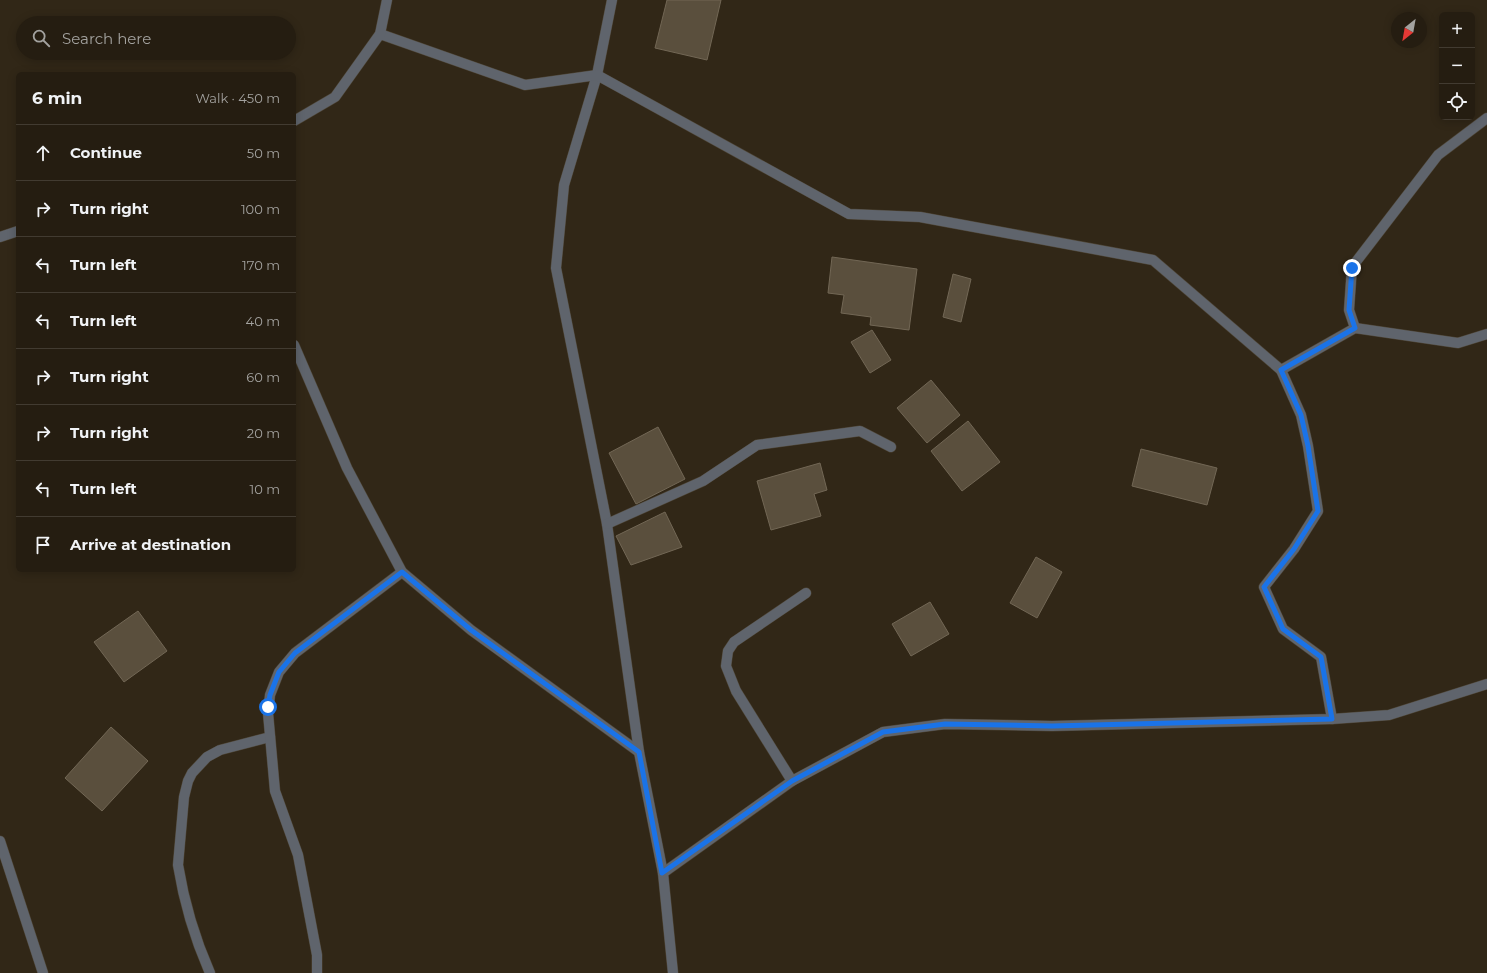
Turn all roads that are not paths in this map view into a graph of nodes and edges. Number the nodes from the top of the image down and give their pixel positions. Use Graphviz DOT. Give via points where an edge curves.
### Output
graph roads {
  1 [pos="387,0"];
  2 [pos="612,0"];
  3 [pos="380,34"];
  4 [pos="597,75"];
  5 [pos="1487,118"];
  6 [pos="296,120"];
  7 [pos="16,232"];
  8 [pos="0,237"];
  9 [pos="1355,328"];
  10 [pos="1487,334"];
  11 [pos="296,350"];
  12 [pos="1281,370"];
  13 [pos="891,447"];
  14 [pos="607,524"];
  15 [pos="402,572"];
  16 [pos="806,593"];
  17 [pos="1487,684"];
  18 [pos="1332,719"];
  19 [pos="270,737"];
  20 [pos="639,752"];
  21 [pos="792,781"];
  22 [pos="0,841"];
  23 [pos="662,873"];
  24 [pos="43,973"];
  25 [pos="210,973"];
  26 [pos="317,973"];
  27 [pos="673,973"];
  1 -- 3 [label="street"];
  2 -- 4 [label="street"];
  3 -- 4 [label="street" via="525,85"];
  3 -- 6 [label="street" via="335,97"];
  4 -- 12 [label="street" via="850,214 920,217 1153,260"];
  4 -- 14 [label="street" via="564,185 556,268"];
  5 -- 9 [label="street" via="1438,155 1352,268 1349,310"];
  7 -- 8 [label="street"];
  9 -- 10 [label="street" via="1458,343"];
  9 -- 12 [label="street"];
  11 -- 15 [label="street" via="347,468"];
  12 -- 18 [label="street" via="1301,415 1318,511 1294,549 1264,587 1283,629 1321,657"];
  13 -- 14 [label="street" via="860,431 757,445 703,481"];
  14 -- 20 [label="street"];
  15 -- 19 [label="street" via="300,649 283,666 270,695"];
  15 -- 20 [label="street" via="471,630"];
  16 -- 21 [label="street" via="734,642 728,651 726,666 736,691"];
  17 -- 18 [label="street" via="1389,715"];
  18 -- 21 [label="street" via="1052,726 945,724 883,732"];
  19 -- 25 [label="street" via="220,750 207,757 192,773 186,789 178,865 198,946"];
  19 -- 26 [label="street" via="275,791 298,855 317,955"];
  20 -- 23 [label="street"];
  21 -- 23 [label="street"];
  22 -- 24 [label="street"];
  23 -- 27 [label="street"];
}
